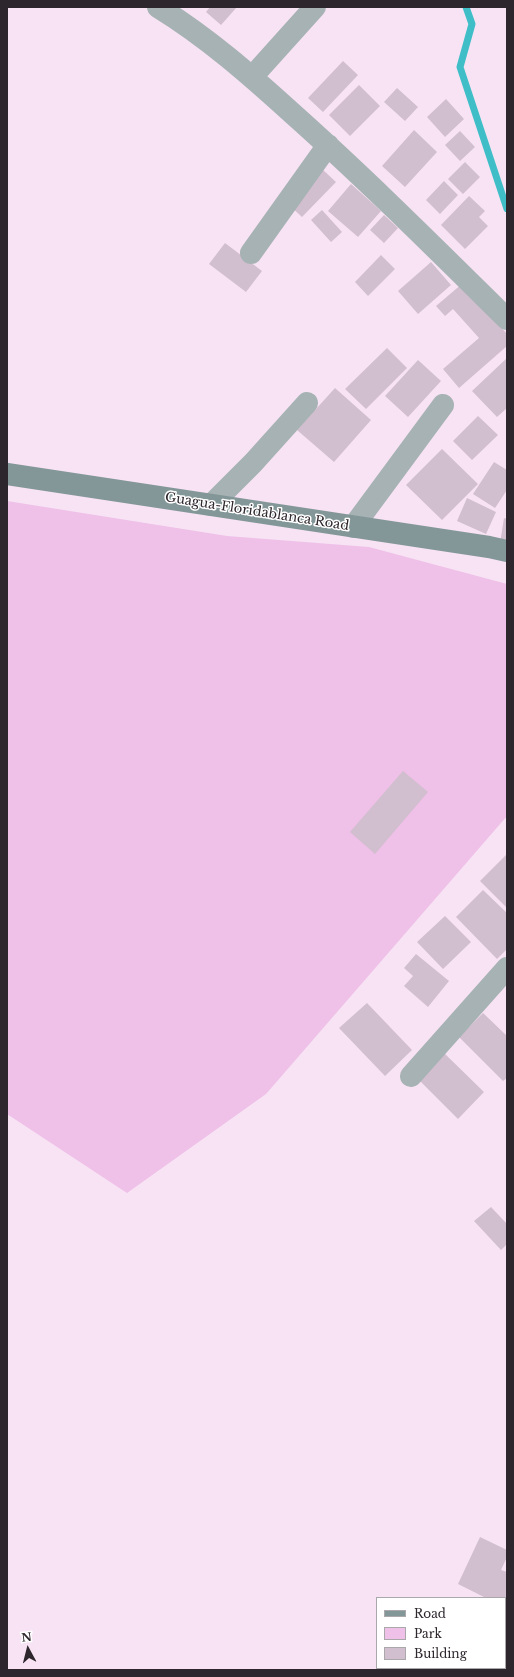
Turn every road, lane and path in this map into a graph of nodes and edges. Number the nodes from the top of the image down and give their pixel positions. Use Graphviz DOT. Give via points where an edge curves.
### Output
graph roads {
  1 [pos="158,7"];
  2 [pos="315,7"];
  3 [pos="252,77"];
  4 [pos="328,145"];
  5 [pos="251,253"];
  6 [pos="507,320"];
  7 [pos="307,403"];
  8 [pos="443,405"];
  9 [pos="7,474"];
  10 [pos="211,504"];
  11 [pos="353,527"];
  12 [pos="507,551"];
  13 [pos="507,968"];
  14 [pos="411,1076"];
  1 -- 3 [label="street" via="187,25"];
  2 -- 3 [label="street"];
  3 -- 4 [label="street"];
  4 -- 5 [label="street"];
  4 -- 6 [label="street"];
  7 -- 10 [label="street" via="253,463"];
  8 -- 11 [label="street"];
  9 -- 10 [label="main road, Guagua-Floridablanca Road"];
  10 -- 11 [label="main road, Guagua-Floridablanca Road"];
  11 -- 12 [label="main road, Guagua-Floridablanca Road"];
  13 -- 14 [label="street"];
}
